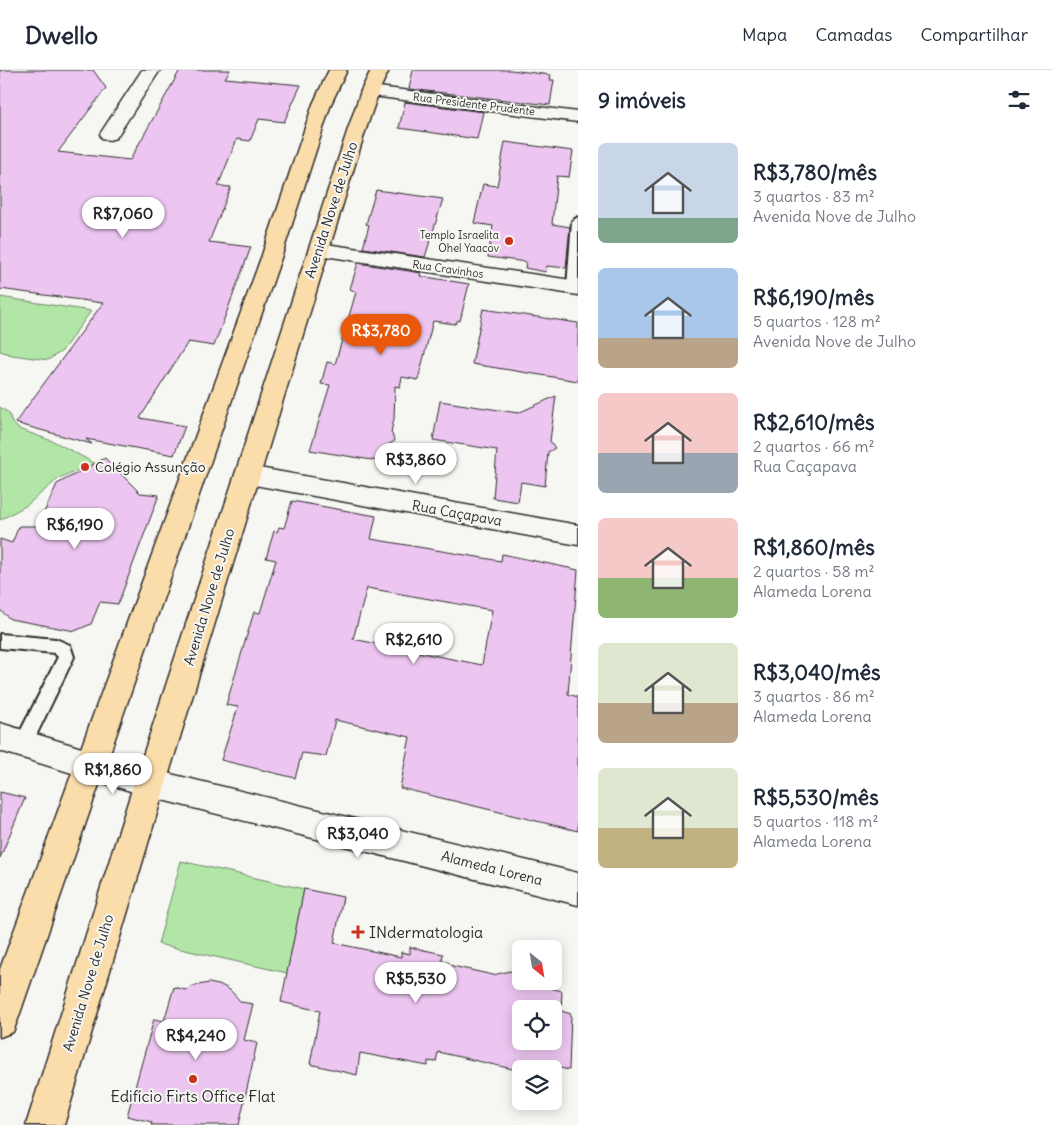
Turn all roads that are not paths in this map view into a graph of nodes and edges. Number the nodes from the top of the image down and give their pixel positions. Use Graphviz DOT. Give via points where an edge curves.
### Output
graph roads {
  1 [pos="151,70"];
  2 [pos="338,70"];
  3 [pos="375,81"];
  4 [pos="578,98"];
  5 [pos="574,116"];
  6 [pos="109,134"];
  7 [pos="578,221"];
  8 [pos="319,249"];
  9 [pos="576,288"];
  10 [pos="248,475"];
  11 [pos="578,535"];
  12 [pos="0,641"];
  13 [pos="11,741"];
  14 [pos="90,764"];
  15 [pos="150,783"];
  16 [pos="578,889"];
  17 [pos="0,1019"];
  18 [pos="45,1125"];
  1 -- 6 [label="street"];
  2 -- 14 [label="main road" via="322,104 269,264"];
  3 -- 5 [label="street, Rua Presidente Prudente"];
  3 -- 8 [label="main road, Avenida Nove de Julho"];
  4 -- 5 [label="street"];
  7 -- 9 [label="lane" via="577,250 572,267"];
  8 -- 9 [label="street, Rua Cravinhos"];
  8 -- 10 [label="main road, Avenida Nove de Julho"];
  10 -- 11 [label="street, Rua Caçapava"];
  10 -- 15 [label="main road, Avenida Nove de Julho"];
  12 -- 13 [label="lane" via="56,646 64,650 66,657"];
  13 -- 14 [label="street, Alameda Lorena"];
  14 -- 15 [label="street, Alameda Lorena"];
  14 -- 17 [label="main road"];
  15 -- 16 [label="street, Alameda Lorena"];
  15 -- 18 [label="main road, Avenida Nove de Julho"];
}
